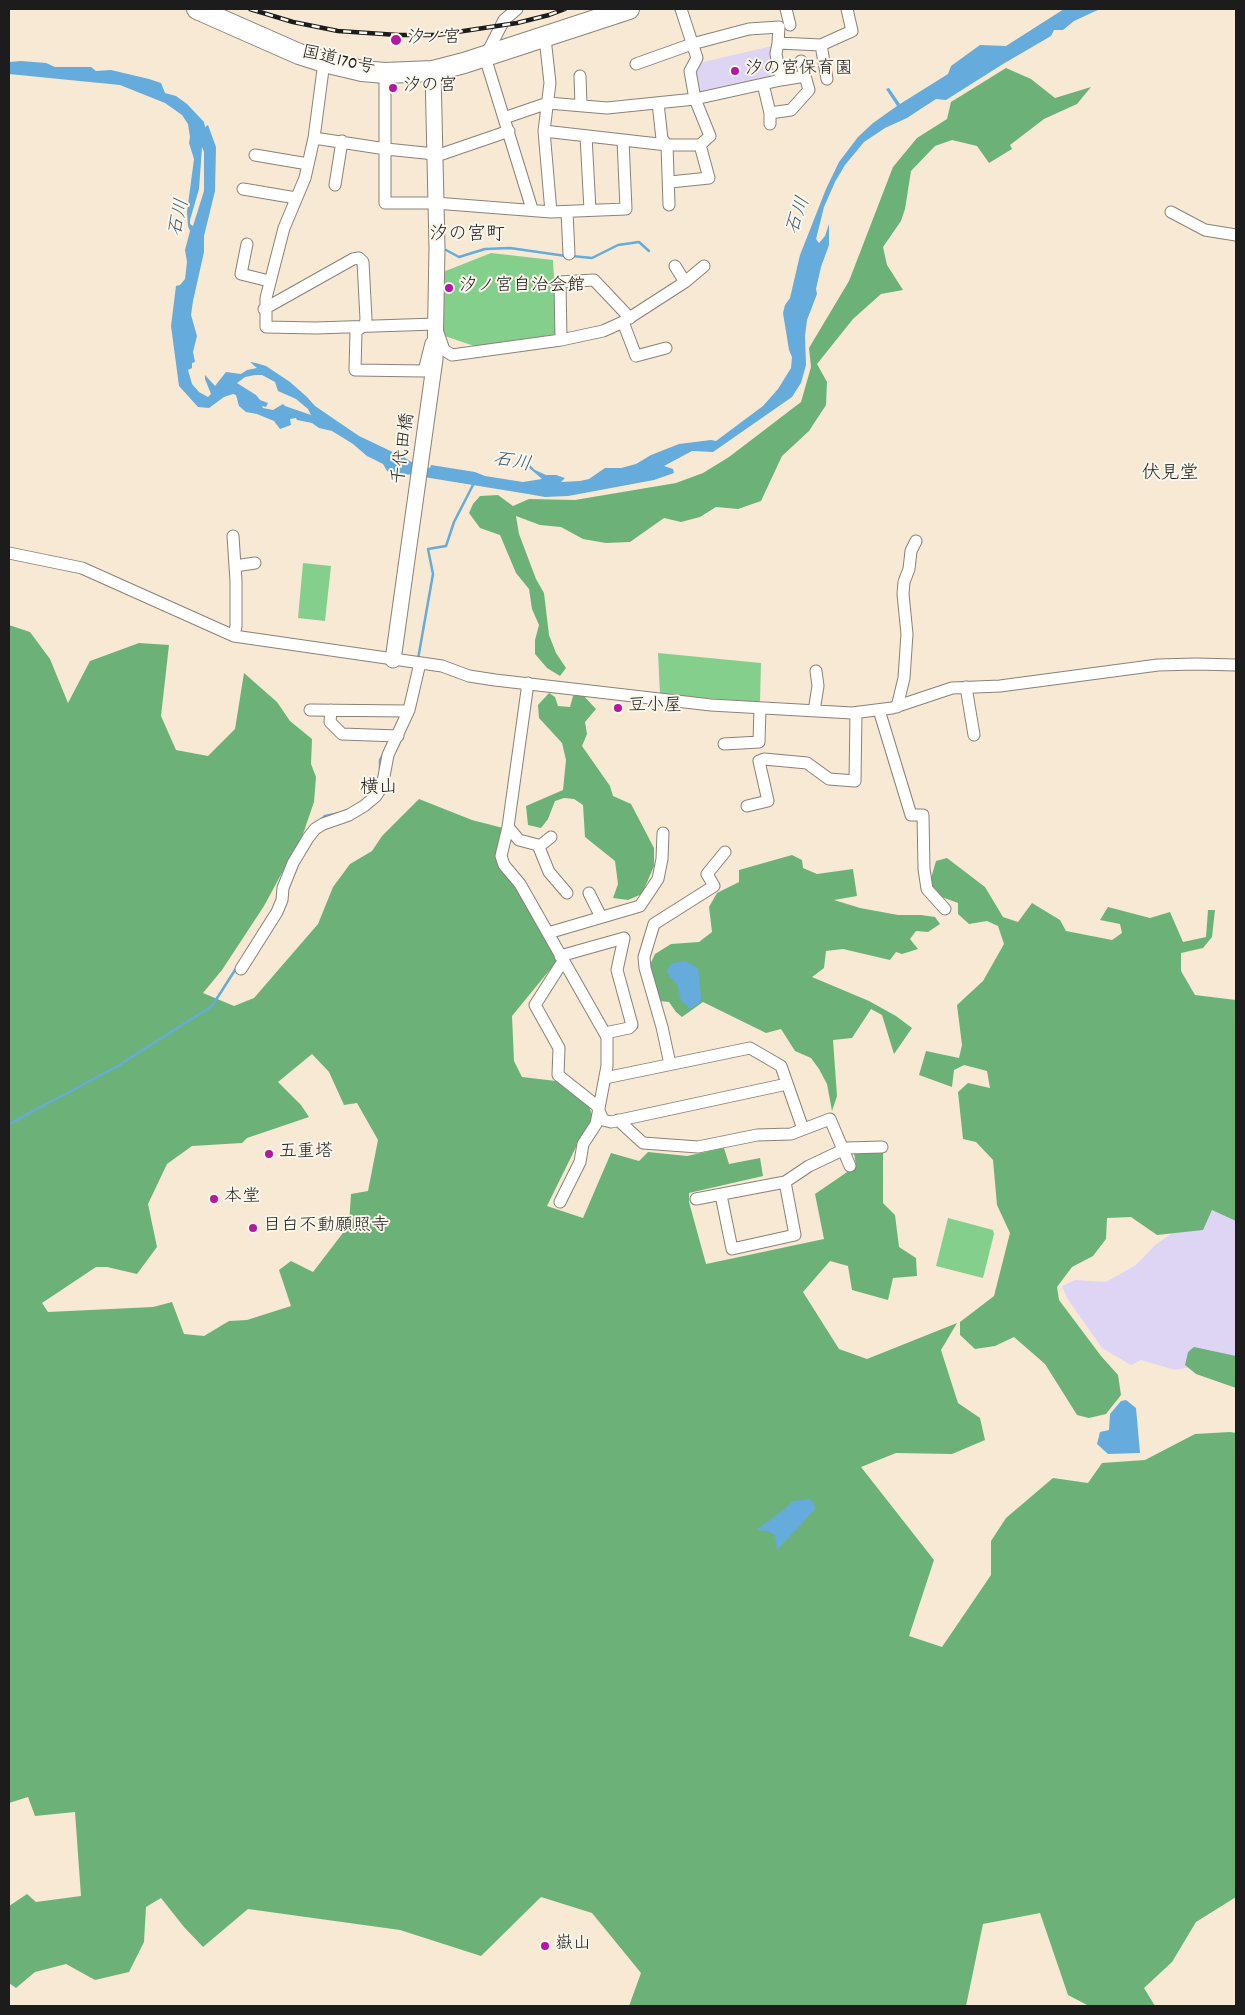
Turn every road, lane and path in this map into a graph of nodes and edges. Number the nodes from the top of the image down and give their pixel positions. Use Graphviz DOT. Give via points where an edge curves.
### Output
graph roads {
  1 [pos="197,9"];
  2 [pos="517,9"];
  3 [pos="629,9"];
  4 [pos="681,9"];
  5 [pos="786,9"];
  6 [pos="846,9"];
  7 [pos="790,25"];
  8 [pos="545,38"];
  9 [pos="778,43"];
  10 [pos="692,44"];
  11 [pos="821,45"];
  12 [pos="485,57"];
  13 [pos="801,61"];
  14 [pos="324,62"];
  15 [pos="636,64"];
  16 [pos="433,71"];
  17 [pos="385,73"];
  18 [pos="580,76"];
  19 [pos="805,76"];
  20 [pos="827,79"];
  21 [pos="781,80"];
  22 [pos="763,84"];
  23 [pos="695,99"];
  24 [pos="548,103"];
  25 [pos="658,103"];
  26 [pos="581,105"];
  27 [pos="504,118"];
  28 [pos="508,131"];
  29 [pos="544,131"];
  30 [pos="586,136"];
  31 [pos="314,138"];
  32 [pos="623,140"];
  33 [pos="342,141"];
  34 [pos="667,145"];
  35 [pos="700,145"];
  36 [pos="386,149"];
  37 [pos="435,154"];
  38 [pos="255,155"];
  39 [pos="308,164"];
  40 [pos="670,182"];
  41 [pos="335,185"];
  42 [pos="243,189"];
  43 [pos="296,198"];
  44 [pos="435,203"];
  45 [pos="669,205"];
  46 [pos="532,209"];
  47 [pos="590,210"];
  48 [pos="551,212"];
  49 [pos="567,212"];
  50 [pos="1171,212"];
  51 [pos="1236,235"];
  52 [pos="249,251"];
  53 [pos="568,254"];
  54 [pos="675,266"];
  55 [pos="704,266"];
  56 [pos="269,281"];
  57 [pos="685,282"];
  58 [pos="264,309"];
  59 [pos="626,320"];
  60 [pos="365,325"];
  61 [pos="435,329"];
  62 [pos="561,340"];
  63 [pos="666,348"];
  64 [pos="233,536"];
  65 [pos="916,541"];
  66 [pos="9,553"];
  67 [pos="255,563"];
  68 [pos="235,566"];
  69 [pos="234,636"];
  70 [pos="393,660"];
  71 [pos="420,664"];
  72 [pos="1236,665"];
  73 [pos="816,671"];
  74 [pos="528,683"];
  75 [pos="966,687"];
  76 [pos="898,706"];
  77 [pos="760,708"];
  78 [pos="310,710"];
  79 [pos="331,710"];
  80 [pos="879,710"];
  81 [pos="408,711"];
  82 [pos="814,711"];
  83 [pos="856,713"];
  84 [pos="974,735"];
  85 [pos="398,736"];
  86 [pos="724,744"];
  87 [pos="747,806"];
  88 [pos="508,827"];
  89 [pos="663,833"];
  90 [pos="550,837"];
  91 [pos="538,845"];
  92 [pos="725,852"];
  93 [pos="567,892"];
  94 [pos="589,893"];
  95 [pos="945,909"];
  96 [pos="601,917"];
  97 [pos="548,933"];
  98 [pos="562,958"];
  99 [pos="241,969"];
  100 [pos="605,1033"];
  101 [pos="670,1064"];
  102 [pos="605,1078"];
  103 [pos="787,1084"];
  104 [pos="599,1112"];
  105 [pos="618,1120"];
  106 [pos="803,1130"];
  107 [pos="882,1147"];
  108 [pos="843,1150"];
  109 [pos="850,1166"];
  110 [pos="785,1182"];
  111 [pos="721,1195"];
  112 [pos="696,1199"];
  113 [pos="560,1202"];
  1 -- 14 [label="highway, 国道170号"];
  2 -- 12 [label="street" via="504,20"];
  3 -- 8 [label="highway, 国道170号"];
  4 -- 10 [label="street"];
  5 -- 7 [label="street"];
  6 -- 11 [label="street" via="852,31"];
  8 -- 12 [label="highway, 国道170号"];
  8 -- 24 [label="street" via="550,83"];
  9 -- 10 [label="street" via="779,26"];
  9 -- 11 [label="street"];
  9 -- 21 [label="street" via="776,54"];
  10 -- 15 [label="street"];
  10 -- 23 [label="street" via="697,58 690,71"];
  11 -- 20 [label="street"];
  12 -- 16 [label="highway, 国道170号"];
  12 -- 27 [label="street"];
  13 -- 19 [label="street"];
  14 -- 17 [label="highway, 国道170号"];
  14 -- 31 [label="street"];
  16 -- 17 [label="highway, 国道170号"];
  16 -- 37 [label="street, 千代田橋"];
  17 -- 36 [label="street"];
  18 -- 26 [label="street"];
  19 -- 21 [label="street"];
  19 -- 22 [label="street" via="809,90 791,110 770,118"];
  21 -- 22 [label="street"];
  22 -- 23 [label="street"];
  23 -- 25 [label="street"];
  23 -- 35 [label="street" via="710,136"];
  24 -- 26 [label="street"];
  24 -- 27 [label="street"];
  24 -- 29 [label="street"];
  25 -- 26 [label="street" via="607,108"];
  25 -- 34 [label="street" via="662,139"];
  27 -- 28 [label="street"];
  28 -- 37 [label="street"];
  28 -- 46 [label="street"];
  29 -- 30 [label="street"];
  29 -- 48 [label="street"];
  30 -- 32 [label="street"];
  30 -- 47 [label="street"];
  31 -- 33 [label="street"];
  31 -- 39 [label="street"];
  32 -- 34 [label="street"];
  32 -- 47 [label="street" via="626,209"];
  33 -- 36 [label="street"];
  33 -- 41 [label="street"];
  34 -- 35 [label="street"];
  34 -- 40 [label="street"];
  35 -- 40 [label="street" via="709,178"];
  36 -- 37 [label="street"];
  36 -- 44 [label="street" via="385,202"];
  37 -- 44 [label="street, 千代田橋"];
  38 -- 39 [label="street" via="275,153"];
  39 -- 43 [label="street"];
  40 -- 45 [label="street"];
  42 -- 43 [label="street" via="262,187"];
  43 -- 56 [label="street"];
  44 -- 46 [label="street"];
  44 -- 61 [label="street, 千代田橋"];
  46 -- 48 [label="street"];
  47 -- 49 [label="street"];
  48 -- 49 [label="street"];
  49 -- 53 [label="street"];
  50 -- 51 [label="street" via="1205,230"];
  52 -- 56 [label="street" via="241,274"];
  54 -- 57 [label="street"];
  55 -- 57 [label="street"];
  56 -- 58 [label="street"];
  57 -- 59 [label="street"];
  58 -- 60 [label="street" via="266,327"];
  58 -- 60 [label="street" via="359,258 363,262"];
  59 -- 62 [label="street" via="604,331"];
  59 -- 62 [label="street" via="594,280 560,282"];
  59 -- 63 [label="street" via="636,356"];
  60 -- 61 [label="street"];
  60 -- 61 [label="street" via="356,331 355,370 424,371"];
  61 -- 62 [label="street" via="444,350 452,355"];
  61 -- 70 [label="street, 千代田橋" via="432,388"];
  64 -- 68 [label="street"];
  65 -- 76 [label="street" via="904,582 907,634"];
  66 -- 69 [label="street" via="82,568"];
  67 -- 68 [label="street"];
  68 -- 69 [label="street"];
  69 -- 70 [label="street"];
  70 -- 71 [label="street"];
  71 -- 74 [label="street" via="442,666 469,676"];
  71 -- 81 [label="street"];
  72 -- 75 [label="street" via="1158,665 1000,686"];
  73 -- 82 [label="street" via="818,686"];
  74 -- 77 [label="street" via="651,699"];
  74 -- 88 [label="street"];
  75 -- 76 [label="street" via="952,688"];
  75 -- 84 [label="street"];
  76 -- 80 [label="street"];
  77 -- 82 [label="street"];
  77 -- 86 [label="street" via="759,742"];
  78 -- 79 [label="street"];
  79 -- 81 [label="street"];
  79 -- 85 [label="street" via="330,722 342,734"];
  80 -- 83 [label="street"];
  80 -- 95 [label="street" via="911,815 923,815 927,889"];
  81 -- 85 [label="street"];
  82 -- 83 [label="street"];
  83 -- 87 [label="street" via="855,781 828,779 807,763 764,759 759,761 768,801"];
  85 -- 99 [label="street" via="388,755 382,786 376,796 349,815 323,824 308,838 293,863 277,912"];
  88 -- 91 [label="street" via="519,840"];
  88 -- 97 [label="street" via="501,856 504,865 520,884"];
  89 -- 96 [label="street" via="658,879 640,906"];
  90 -- 91 [label="street"];
  91 -- 93 [label="street" via="549,872"];
  92 -- 101 [label="street" via="707,874 714,886 654,924 644,957"];
  94 -- 96 [label="street"];
  96 -- 97 [label="street"];
  97 -- 98 [label="street"];
  98 -- 100 [label="street"];
  98 -- 100 [label="street" via="624,938 617,970 632,1025"];
  98 -- 104 [label="street" via="535,1004 559,1048 558,1074 597,1106"];
  100 -- 102 [label="street"];
  101 -- 102 [label="street"];
  101 -- 103 [label="street" via="750,1048 781,1066"];
  102 -- 104 [label="street"];
  103 -- 105 [label="street"];
  103 -- 106 [label="street"];
  104 -- 105 [label="street" via="602,1120"];
  104 -- 113 [label="street"];
  105 -- 106 [label="street" via="643,1143 650,1145 698,1147"];
  106 -- 108 [label="street" via="830,1119"];
  107 -- 108 [label="street"];
  108 -- 109 [label="street"];
  108 -- 110 [label="street" via="808,1166"];
  110 -- 111 [label="street"];
  110 -- 111 [label="street" via="795,1235 732,1249"];
  111 -- 112 [label="street"];
}
